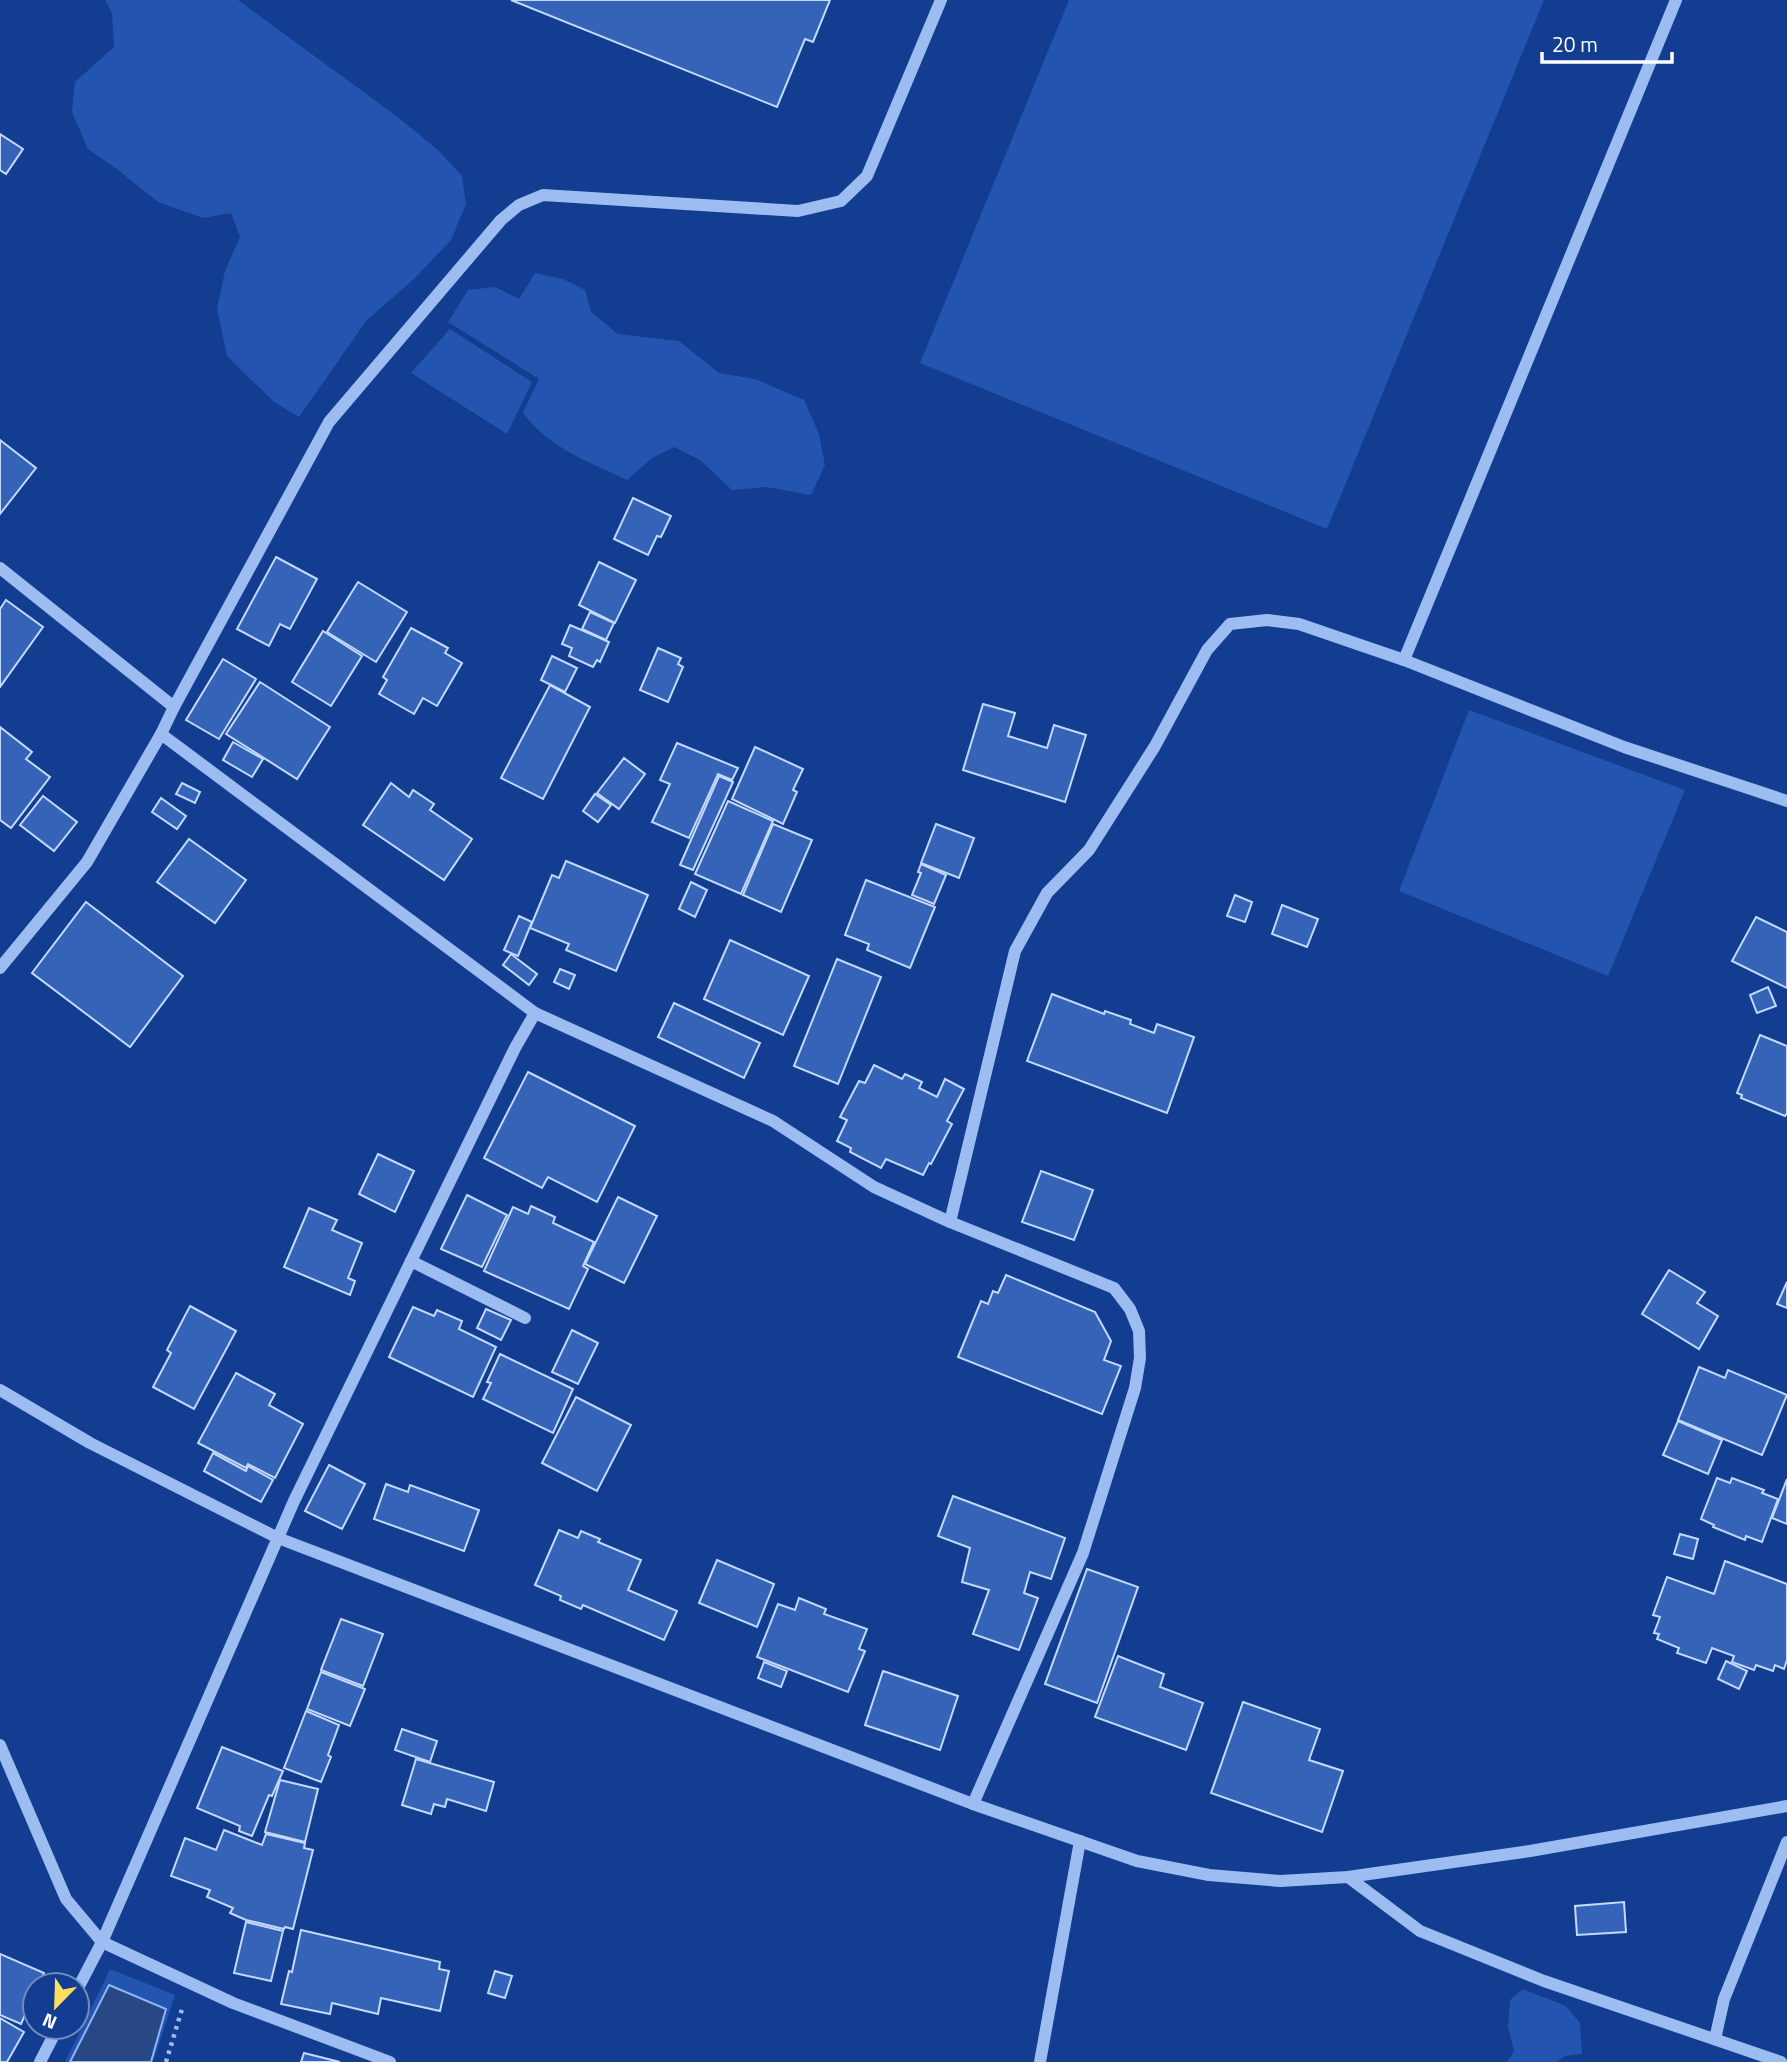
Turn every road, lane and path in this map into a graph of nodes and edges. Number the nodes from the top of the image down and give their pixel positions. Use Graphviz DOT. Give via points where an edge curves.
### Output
graph roads {
  1 [pos="940,0"];
  2 [pos="1676,0"];
  3 [pos="0,568"];
  4 [pos="1404,660"];
  5 [pos="174,707"];
  6 [pos="161,734"];
  7 [pos="1787,801"];
  8 [pos="0,968"];
  9 [pos="535,1013"];
  10 [pos="950,1222"];
  11 [pos="411,1261"];
  12 [pos="525,1318"];
  13 [pos="0,1390"];
  14 [pos="278,1538"];
  15 [pos="0,1745"];
  16 [pos="973,1804"];
  17 [pos="1787,1806"];
  18 [pos="1080,1841"];
  19 [pos="1787,1842"];
  20 [pos="1348,1877"];
  21 [pos="102,1941"];
  22 [pos="87,1971"];
  23 [pos="190,1983"];
  24 [pos="1716,2039"];
  25 [pos="51,2041"];
  26 [pos="40,2062"];
  27 [pos="166,2062"];
  28 [pos="390,2062"];
  29 [pos="1040,2062"];
  30 [pos="1781,2062"];
  1 -- 5 [label="street" via="867,176 841,201 798,211 543,195 519,205 501,220 330,422"];
  2 -- 4 [label="street"];
  3 -- 5 [label="street"];
  4 -- 7 [label="street" via="1624,747"];
  4 -- 10 [label="street" via="1299,624 1267,620 1230,624 1207,650 1155,746 1089,850 1047,893 1014,951"];
  5 -- 6 [label="street"];
  6 -- 8 [label="street" via="87,862"];
  6 -- 9 [label="street"];
  9 -- 10 [label="street" via="773,1121 874,1187"];
  9 -- 11 [label="street"];
  10 -- 16 [label="street" via="1114,1288 1139,1331 1135,1388 1083,1553"];
  11 -- 12 [label="street"];
  11 -- 14 [label="street"];
  13 -- 14 [label="street" via="90,1443"];
  14 -- 16 [label="street"];
  14 -- 21 [label="street"];
  15 -- 21 [label="street" via="66,1899"];
  16 -- 18 [label="street"];
  17 -- 20 [label="street"];
  18 -- 20 [label="street" via="1137,1861 1209,1875 1280,1881"];
  18 -- 29 [label="street"];
  19 -- 24 [label="street" via="1724,1999"];
  20 -- 24 [label="street" via="1420,1931 1544,1981"];
  21 -- 22 [label="street"];
  21 -- 23 [label="street"];
  23 -- 27 [label="path"];
  23 -- 28 [label="street"];
  24 -- 30 [label="street"];
  25 -- 26 [label="street"];
}
